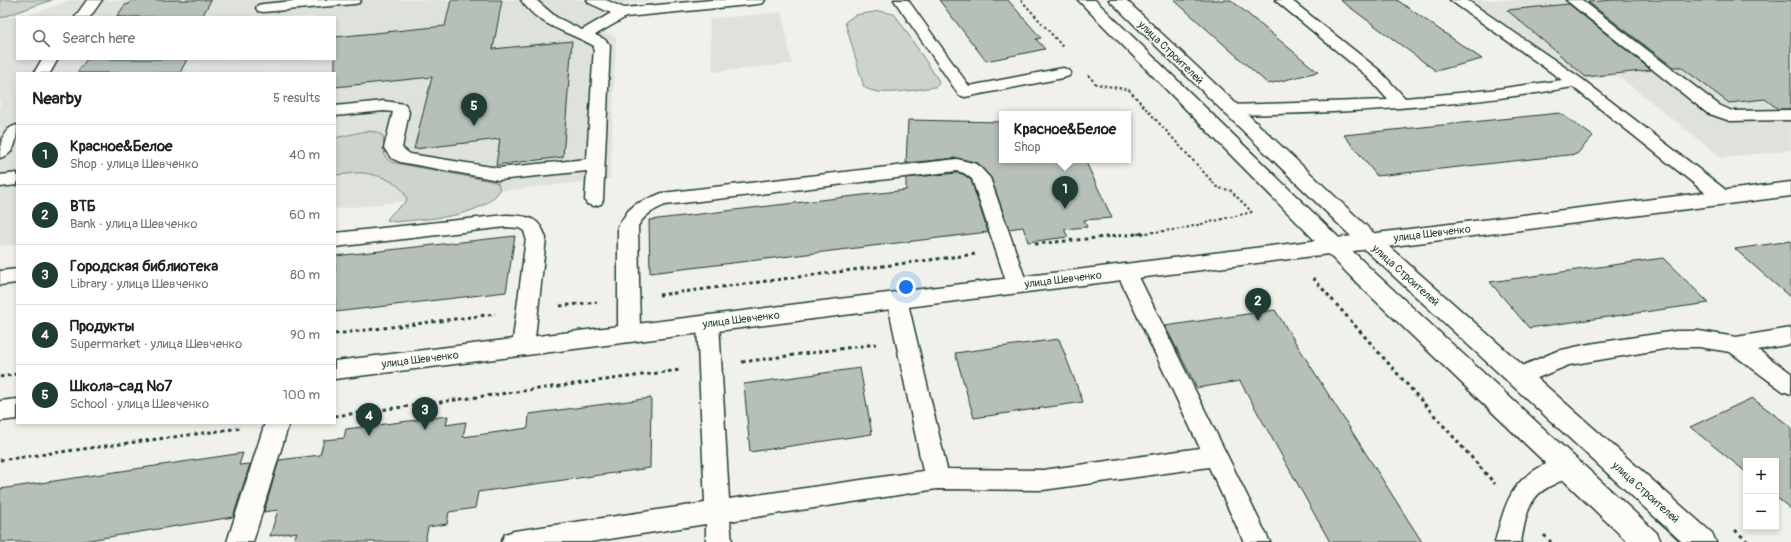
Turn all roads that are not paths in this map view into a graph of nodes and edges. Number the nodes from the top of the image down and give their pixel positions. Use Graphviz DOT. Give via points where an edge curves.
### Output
graph roads {
  1 [pos="95,0"];
  2 [pos="354,0"];
  3 [pos="528,0"];
  4 [pos="594,0"];
  5 [pos="758,0"];
  6 [pos="903,0"];
  7 [pos="1086,0"];
  8 [pos="1117,0"];
  9 [pos="1282,0"];
  10 [pos="1457,0"];
  11 [pos="1573,0"];
  12 [pos="262,8"];
  13 [pos="622,13"];
  14 [pos="83,16"];
  15 [pos="584,35"];
  16 [pos="49,60"];
  17 [pos="43,72"];
  18 [pos="1063,73"];
  19 [pos="1576,82"];
  20 [pos="1400,103"];
  21 [pos="1231,110"];
  22 [pos="336,111"];
  23 [pos="1791,115"];
  24 [pos="16,131"];
  25 [pos="0,153"];
  26 [pos="595,164"];
  27 [pos="16,179"];
  28 [pos="0,181"];
  29 [pos="1791,189"];
  30 [pos="1724,198"];
  31 [pos="594,200"];
  32 [pos="336,240"];
  33 [pos="1369,241"];
  34 [pos="1332,245"];
  35 [pos="1126,271"];
  36 [pos="16,276"];
  37 [pos="0,278"];
  38 [pos="1017,284"];
  39 [pos="898,299"];
  40 [pos="708,323"];
  41 [pos="629,333"];
  42 [pos="1791,336"];
  43 [pos="1736,345"];
  44 [pos="523,346"];
  45 [pos="336,370"];
  46 [pos="1518,377"];
  47 [pos="1791,386"];
  48 [pos="16,409"];
  49 [pos="0,412"];
  50 [pos="277,424"];
  51 [pos="1214,456"];
  52 [pos="1566,466"];
  53 [pos="937,478"];
  54 [pos="717,510"];
  55 [pos="240,542"];
  56 [pos="514,542"];
  57 [pos="719,542"];
  58 [pos="1256,542"];
  59 [pos="1508,542"];
  60 [pos="1648,542"];
  61 [pos="1702,542"];
  1 -- 14 [label="lane"];
  2 -- 12 [label="lane"];
  3 -- 15 [label="lane" via="546,18"];
  4 -- 13 [label="lane"];
  5 -- 13 [label="lane"];
  6 -- 18 [label="lane" via="965,92"];
  7 -- 34 [label="main road, улица Строителей"];
  8 -- 21 [label="main road, улица Строителей"];
  9 -- 20 [label="lane" via="1373,73"];
  10 -- 19 [label="lane"];
  11 -- 23 [label="lane" via="1713,109 1730,116"];
  13 -- 15 [label="lane"];
  15 -- 26 [label="lane" via="602,45"];
  16 -- 17 [label="lane"];
  19 -- 20 [label="lane" via="1527,91"];
  19 -- 30 [label="lane"];
  20 -- 21 [label="lane" via="1332,109"];
  21 -- 33 [label="main road, улица Строителей"];
  22 -- 26 [label="lane" via="384,106 399,108 401,112 393,148 400,156 409,158 498,174"];
  24 -- 25 [label="lane"];
  26 -- 31 [label="lane"];
  27 -- 28 [label="lane"];
  29 -- 30 [label="main road, улица Шевченко"];
  30 -- 33 [label="main road, улица Шевченко"];
  32 -- 44 [label="lane" via="506,221 523,222 533,228 536,238"];
  33 -- 34 [label="main road, улица Шевченко"];
  33 -- 46 [label="main road, улица Строителей"];
  34 -- 35 [label="main road, улица Шевченко"];
  34 -- 52 [label="main road, улица Строителей"];
  35 -- 38 [label="main road, улица Шевченко"];
  35 -- 51 [label="lane"];
  36 -- 37 [label="lane"];
  38 -- 39 [label="main road, улица Шевченко"];
  38 -- 41 [label="lane" via="981,178 968,166 957,165 662,199 634,215 628,226"];
  39 -- 40 [label="main road, улица Шевченко"];
  39 -- 53 [label="lane"];
  40 -- 41 [label="main road, улица Шевченко"];
  40 -- 54 [label="lane"];
  41 -- 44 [label="main road, улица Шевченко"];
  42 -- 43 [label="lane"];
  43 -- 46 [label="lane" via="1699,339 1676,339 1565,357"];
  43 -- 47 [label="lane"];
  44 -- 45 [label="main road, улица Шевченко"];
  46 -- 61 [label="main road, улица Строителей"];
  48 -- 49 [label="main road"];
  50 -- 55 [label="lane"];
  51 -- 53 [label="lane" via="1043,480"];
  51 -- 58 [label="lane"];
  52 -- 59 [label="lane" via="1542,478 1525,491"];
  52 -- 60 [label="main road, улица Строителей"];
  53 -- 54 [label="lane"];
  54 -- 56 [label="lane"];
  54 -- 57 [label="lane"];
}
